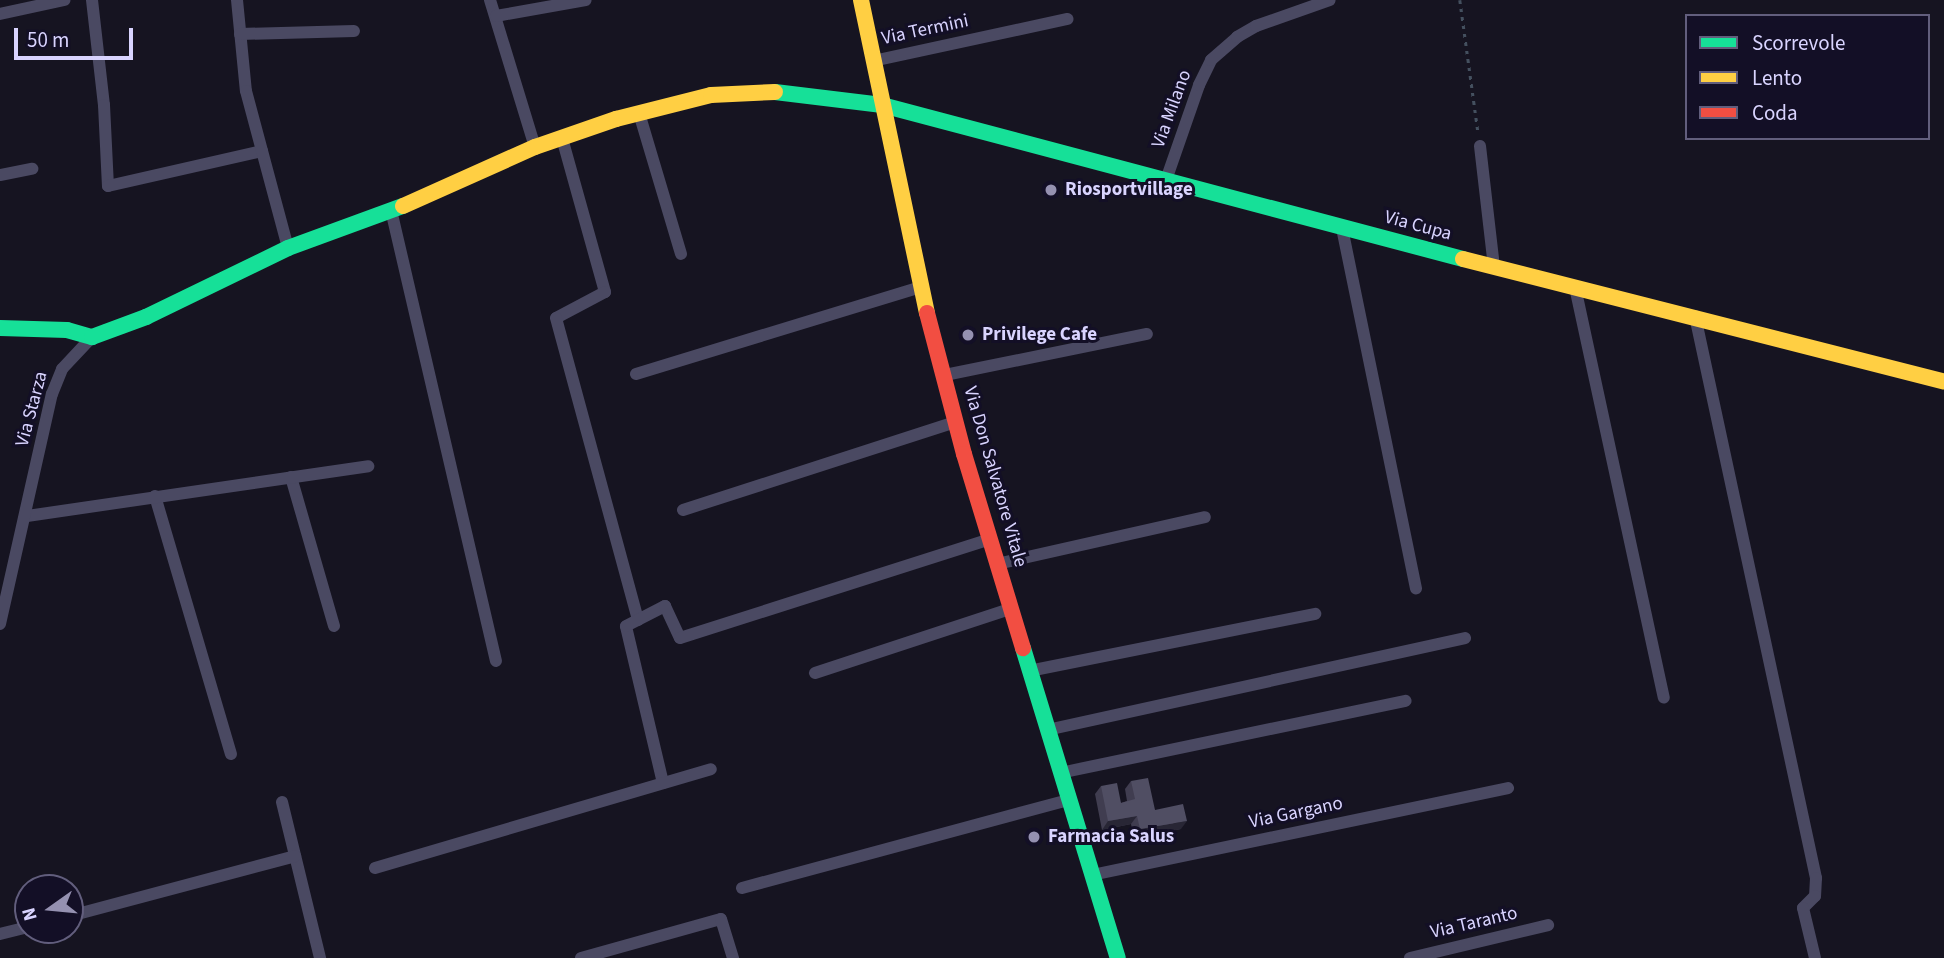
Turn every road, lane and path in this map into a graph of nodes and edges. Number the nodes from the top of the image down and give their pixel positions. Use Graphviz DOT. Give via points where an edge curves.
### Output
graph roads {
  1 [pos="64,0"];
  2 [pos="92,0"];
  3 [pos="237,0"];
  4 [pos="491,0"];
  5 [pos="586,0"];
  6 [pos="861,0"];
  7 [pos="1460,0"];
  8 [pos="1321,2"];
  9 [pos="0,14"];
  10 [pos="496,16"];
  11 [pos="1068,19"];
  12 [pos="354,31"];
  13 [pos="240,34"];
  14 [pos="873,61"];
  15 [pos="882,105"];
  16 [pos="639,113"];
  17 [pos="562,138"];
  18 [pos="1480,146"];
  19 [pos="535,147"];
  20 [pos="262,151"];
  21 [pos="32,169"];
  22 [pos="0,175"];
  23 [pos="1166,180"];
  24 [pos="391,210"];
  25 [pos="1342,228"];
  26 [pos="288,248"];
  27 [pos="681,254"];
  28 [pos="1494,267"];
  29 [pos="920,287"];
  30 [pos="1575,287"];
  31 [pos="1695,316"];
  32 [pos="0,328"];
  33 [pos="1147,334"];
  34 [pos="92,337"];
  35 [pos="636,374"];
  36 [pos="944,375"];
  37 [pos="1944,382"];
  38 [pos="956,422"];
  39 [pos="368,466"];
  40 [pos="291,477"];
  41 [pos="155,496"];
  42 [pos="683,510"];
  43 [pos="27,516"];
  44 [pos="1205,517"];
  45 [pos="990,539"];
  46 [pos="997,564"];
  47 [pos="6,580"];
  48 [pos="1416,588"];
  49 [pos="1010,609"];
  50 [pos="1315,614"];
  51 [pos="638,620"];
  52 [pos="0,624"];
  53 [pos="334,626"];
  54 [pos="1465,638"];
  55 [pos="496,661"];
  56 [pos="1029,671"];
  57 [pos="815,673"];
  58 [pos="1664,697"];
  59 [pos="1406,701"];
  60 [pos="1047,730"];
  61 [pos="231,754"];
  62 [pos="711,769"];
  63 [pos="1060,773"];
  64 [pos="663,783"];
  65 [pos="1508,788"];
  66 [pos="1068,800"];
  67 [pos="282,802"];
  68 [pos="295,856"];
  69 [pos="375,868"];
  70 [pos="1092,876"];
  71 [pos="742,888"];
  72 [pos="84,912"];
  73 [pos="1548,925"];
  74 [pos="320,958"];
  75 [pos="581,958"];
  76 [pos="733,958"];
  77 [pos="1118,958"];
  78 [pos="1410,958"];
  79 [pos="1815,958"];
  1 -- 9 [label="street"];
  2 -- 20 [label="street" via="108,186"];
  3 -- 13 [label="street"];
  4 -- 10 [label="street"];
  5 -- 10 [label="street"];
  6 -- 14 [label="street, Via Don Salvatore Vitale"];
  7 -- 18 [label="path"];
  8 -- 23 [label="street, Via Milano" via="1256,26 1211,60"];
  10 -- 19 [label="street"];
  11 -- 14 [label="street, Via Termini"];
  12 -- 13 [label="street"];
  13 -- 20 [label="street" via="246,91"];
  14 -- 15 [label="street, Via Don Salvatore Vitale"];
  15 -- 16 [label="street, Via Cupa" via="773,92 711,96"];
  15 -- 23 [label="street, Via Cupa"];
  15 -- 29 [label="street, Via Don Salvatore Vitale"];
  16 -- 17 [label="street, Via Cupa"];
  16 -- 27 [label="street"];
  17 -- 19 [label="street, Via Cupa"];
  17 -- 51 [label="street" via="605,292 556,318"];
  18 -- 28 [label="street"];
  19 -- 24 [label="street, Via Cupa"];
  20 -- 26 [label="street"];
  21 -- 22 [label="street"];
  23 -- 25 [label="street, Via Cupa"];
  24 -- 26 [label="street, Via Cupa"];
  24 -- 55 [label="street"];
  25 -- 28 [label="street, Via Cupa"];
  25 -- 48 [label="street"];
  26 -- 34 [label="street, Via Cupa" via="146,317"];
  28 -- 30 [label="street, Via Cupa"];
  29 -- 35 [label="street"];
  29 -- 36 [label="street, Via Don Salvatore Vitale"];
  30 -- 31 [label="street, Via Cupa"];
  30 -- 58 [label="street"];
  31 -- 37 [label="street, Via Cupa"];
  31 -- 79 [label="street" via="1816,878 1815,896 1803,908"];
  32 -- 34 [label="street" via="66,330"];
  33 -- 36 [label="street"];
  34 -- 43 [label="street, Via Starza" via="61,369"];
  36 -- 38 [label="street, Via Don Salvatore Vitale"];
  38 -- 42 [label="street"];
  38 -- 45 [label="street, Via Don Salvatore Vitale"];
  39 -- 40 [label="street"];
  40 -- 41 [label="street"];
  40 -- 53 [label="street"];
  41 -- 43 [label="street"];
  41 -- 61 [label="street"];
  43 -- 47 [label="street, Via Starza"];
  44 -- 46 [label="street"];
  45 -- 46 [label="street, Via Don Salvatore Vitale"];
  45 -- 51 [label="street" via="680,638 665,606"];
  46 -- 49 [label="street, Via Don Salvatore Vitale"];
  47 -- 52 [label="street, Via Starza"];
  49 -- 56 [label="street, Via Don Salvatore Vitale"];
  49 -- 57 [label="street"];
  50 -- 56 [label="street"];
  51 -- 64 [label="street" via="626,626"];
  54 -- 60 [label="street"];
  56 -- 60 [label="street, Via Don Salvatore Vitale"];
  59 -- 63 [label="street"];
  60 -- 63 [label="street, Via Don Salvatore Vitale"];
  62 -- 64 [label="street"];
  63 -- 66 [label="street, Via Don Salvatore Vitale"];
  64 -- 69 [label="street"];
  65 -- 70 [label="street, Via Gargano"];
  66 -- 70 [label="street, Via Don Salvatore Vitale"];
  66 -- 71 [label="street"];
  67 -- 68 [label="street"];
  68 -- 72 [label="street"];
  68 -- 74 [label="street"];
  70 -- 77 [label="street, Via Don Salvatore Vitale"];
  73 -- 78 [label="street, Via Taranto"];
  75 -- 76 [label="street" via="721,919"];
}
